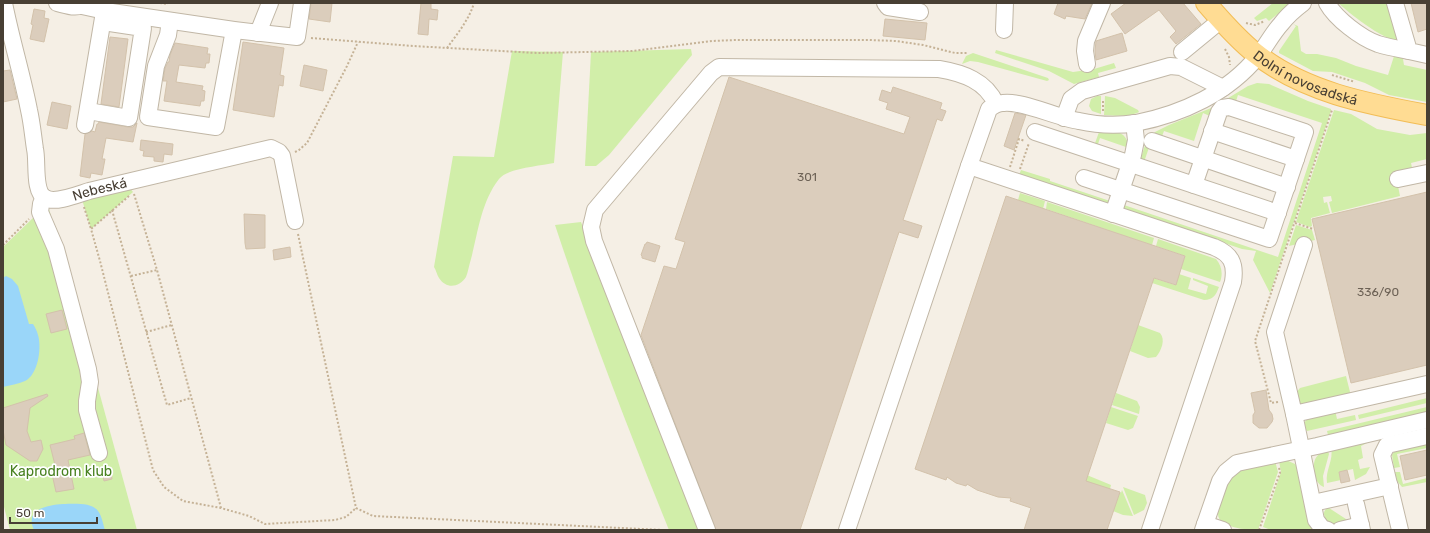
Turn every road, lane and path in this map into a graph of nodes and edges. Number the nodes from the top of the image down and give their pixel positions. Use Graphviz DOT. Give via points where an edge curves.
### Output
graph roads {
  1 [pos="4,3"];
  2 [pos="57,3"];
  3 [pos="160,3"];
  4 [pos="270,3"];
  5 [pos="302,3"];
  6 [pos="474,3"];
  7 [pos="885,3"];
  8 [pos="1005,3"];
  9 [pos="1102,3"];
  10 [pos="1206,3"];
  11 [pos="1303,3"];
  12 [pos="1327,3"];
  13 [pos="1395,3"];
  14 [pos="83,4"];
  15 [pos="168,4"];
  16 [pos="920,12"];
  17 [pos="104,16"];
  18 [pos="1268,19"];
  19 [pos="1221,20"];
  20 [pos="170,21"];
  21 [pos="1242,22"];
  22 [pos="234,30"];
  23 [pos="1004,30"];
  24 [pos="258,33"];
  25 [pos="297,37"];
  26 [pos="358,42"];
  27 [pos="447,48"];
  28 [pos="1409,51"];
  29 [pos="1182,52"];
  30 [pos="967,53"];
  31 [pos="1427,55"];
  32 [pos="1258,56"];
  33 [pos="1087,64"];
  34 [pos="1332,75"];
  35 [pos="1358,83"];
  36 [pos="1223,88"];
  37 [pos="1103,96"];
  38 [pos="996,104"];
  39 [pos="1103,114"];
  40 [pos="1427,115"];
  41 [pos="1064,118"];
  42 [pos="1134,123"];
  43 [pos="1212,131"];
  44 [pos="1032,137"];
  45 [pos="1152,141"];
  46 [pos="282,156"];
  47 [pos="1203,159"];
  48 [pos="1296,159"];
  49 [pos="1130,164"];
  50 [pos="969,166"];
  51 [pos="1005,168"];
  52 [pos="1427,173"];
  53 [pos="1084,178"];
  54 [pos="1398,179"];
  55 [pos="1194,185"];
  56 [pos="1287,186"];
  57 [pos="1122,190"];
  58 [pos="80,193"];
  59 [pos="42,203"];
  60 [pos="112,210"];
  61 [pos="1278,213"];
  62 [pos="1113,214"];
  63 [pos="295,221"];
  64 [pos="1295,223"];
  65 [pos="91,228"];
  66 [pos="1313,229"];
  67 [pos="3,245"];
  68 [pos="1304,246"];
  69 [pos="157,270"];
  70 [pos="131,276"];
  71 [pos="172,325"];
  72 [pos="146,332"];
  73 [pos="1427,384"];
  74 [pos="191,398"];
  75 [pos="1281,402"];
  76 [pos="1271,403"];
  77 [pos="1294,414"];
  78 [pos="1427,420"];
  79 [pos="1427,436"];
  80 [pos="1301,449"];
  81 [pos="98,454"];
  82 [pos="1276,454"];
  83 [pos="1390,486"];
  84 [pos="1313,504"];
  85 [pos="1356,504"];
  86 [pos="221,508"];
  87 [pos="356,508"];
  88 [pos="1204,527"];
  89 [pos="1362,528"];
  90 [pos="663,530"];
  91 [pos="707,530"];
  92 [pos="847,530"];
  93 [pos="1150,530"];
  94 [pos="1223,530"];
  95 [pos="1259,530"];
  96 [pos="1328,530"];
  97 [pos="1340,530"];
  98 [pos="1400,530"];
  1 -- 59 [label="street" via="29,110"];
  2 -- 14 [label="street" via="77,7"];
  3 -- 15 [label="path"];
  4 -- 24 [label="street"];
  5 -- 25 [label="street"];
  6 -- 27 [label="path" via="463,26"];
  7 -- 16 [label="street" via="888,7"];
  8 -- 23 [label="street"];
  9 -- 33 [label="street" via="1086,41"];
  10 -- 19 [label="main road, Dolní novosadská"];
  11 -- 32 [label="street" via="1281,23"];
  12 -- 28 [label="street" via="1354,31 1377,44"];
  13 -- 28 [label="street"];
  14 -- 17 [label="street"];
  17 -- 17 [label="street" via="86,118 129,118 143,28"];
  17 -- 20 [label="street"];
  18 -- 21 [label="path" via="1255,25"];
  19 -- 29 [label="street"];
  19 -- 32 [label="main road, Dolní novosadská"];
  20 -- 22 [label="street"];
  20 -- 22 [label="street" via="168,35 156,66 148,117 216,127"];
  22 -- 24 [label="street"];
  24 -- 25 [label="street"];
  25 -- 26 [label="path"];
  26 -- 27 [label="path"];
  26 -- 46 [label="path" via="307,143 299,150"];
  27 -- 30 [label="path" via="537,52 632,51 735,40 869,40 896,41"];
  28 -- 31 [label="street"];
  32 -- 36 [label="street"];
  32 -- 40 [label="main road, Dolní novosadská" via="1298,80 1334,93 1363,103"];
  34 -- 35 [label="path"];
  36 -- 41 [label="street" via="1181,67 1170,66 1082,91 1071,99"];
  36 -- 42 [label="street" via="1181,110"];
  37 -- 39 [label="path"];
  38 -- 41 [label="street" via="1014,103"];
  38 -- 50 [label="street" via="986,115"];
  38 -- 91 [label="street" via="989,92 978,82 956,72 939,69 719,67 711,73 595,210 591,227 594,241"];
  41 -- 42 [label="street" via="1099,124"];
  42 -- 49 [label="street" via="1136,140"];
  43 -- 47 [label="street"];
  43 -- 48 [label="street"];
  43 -- 48 [label="street" via="1220,110 1226,107 1305,132"];
  44 -- 49 [label="street"];
  44 -- 51 [label="path" via="1019,139 1009,170"];
  45 -- 47 [label="street"];
  46 -- 58 [label="street, Nebeská" via="271,148"];
  46 -- 63 [label="street"];
  47 -- 55 [label="street"];
  47 -- 56 [label="street"];
  48 -- 56 [label="street"];
  49 -- 55 [label="street"];
  49 -- 57 [label="street"];
  50 -- 62 [label="street"];
  50 -- 92 [label="street"];
  52 -- 54 [label="street"];
  53 -- 57 [label="street"];
  55 -- 61 [label="street"];
  56 -- 61 [label="street"];
  57 -- 61 [label="street" via="1269,239"];
  57 -- 62 [label="street"];
  58 -- 59 [label="street, Nebeská" via="53,200 47,199"];
  58 -- 65 [label="path"];
  59 -- 67 [label="path"];
  59 -- 81 [label="street" via="41,216 56,250 88,369 90,382 87,410"];
  60 -- 65 [label="path"];
  60 -- 69 [label="path" via="133,192"];
  60 -- 70 [label="path"];
  62 -- 93 [label="street" via="1222,250 1228,254 1234,267 1233,282"];
  63 -- 87 [label="path"];
  64 -- 66 [label="path"];
  65 -- 86 [label="path" via="153,470 164,487 183,501"];
  68 -- 77 [label="street" via="1275,332"];
  69 -- 70 [label="path"];
  69 -- 71 [label="path"];
  70 -- 72 [label="path"];
  71 -- 72 [label="path"];
  71 -- 74 [label="path"];
  72 -- 74 [label="path" via="167,405"];
  73 -- 77 [label="street"];
  74 -- 86 [label="path"];
  75 -- 76 [label="path"];
  77 -- 80 [label="street"];
  78 -- 80 [label="street"];
  79 -- 83 [label="street" via="1387,445 1382,455"];
  80 -- 82 [label="street"];
  80 -- 84 [label="street"];
  82 -- 88 [label="street" via="1242,462 1230,468 1218,486"];
  82 -- 95 [label="path" via="1280,473"];
  83 -- 84 [label="street"];
  83 -- 98 [label="street"];
  84 -- 96 [label="street" via="1316,520 1322,528"];
  85 -- 89 [label="street"];
  86 -- 87 [label="path" via="249,516 265,524 335,520 346,517"];
  87 -- 90 [label="path" via="372,516"];
  88 -- 94 [label="street"];
  89 -- 97 [label="street"];
}
